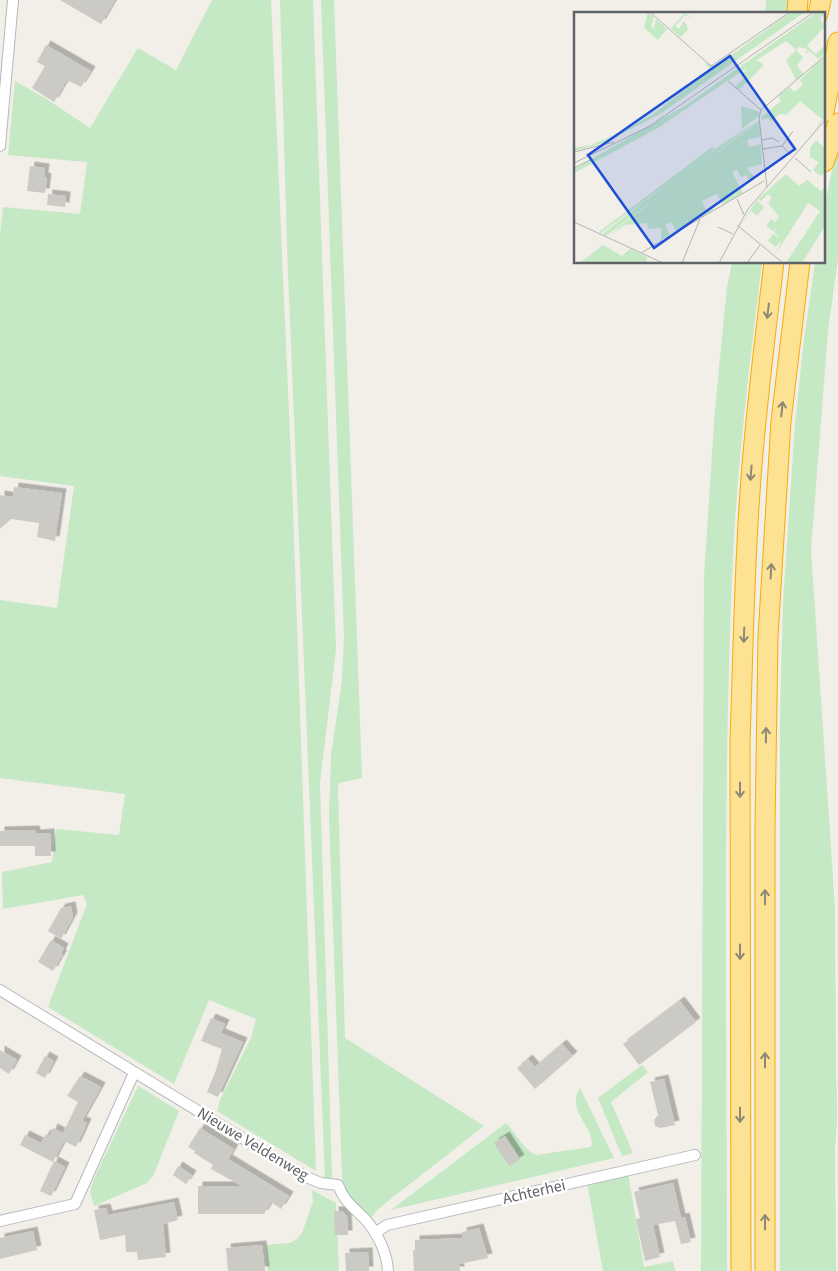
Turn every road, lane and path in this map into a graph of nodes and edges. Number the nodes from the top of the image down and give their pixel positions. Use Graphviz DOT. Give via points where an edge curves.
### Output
graph roads {
  1 [pos="13,0"];
  2 [pos="838,42"];
  3 [pos="826,102"];
  4 [pos="838,123"];
  5 [pos="0,146"];
  6 [pos="826,156"];
  7 [pos="774,264"];
  8 [pos="800,264"];
  9 [pos="0,990"];
  10 [pos="134,1073"];
  11 [pos="695,1155"];
  12 [pos="0,1221"];
  13 [pos="375,1233"];
  14 [pos="388,1271"];
  15 [pos="740,1271"];
  16 [pos="765,1271"];
  1 -- 5 [label="street"];
  2 -- 3 [label="highway"];
  4 -- 6 [label="highway"];
  7 -- 15 [label="highway, one-way" via="750,485 743,667 740,761"];
  16 -- 8 [label="highway, one-way" via="768,637 781,421"];
  9 -- 10 [label="street, Nieuwe Veldenweg"];
  10 -- 12 [label="street" via="75,1204"];
  10 -- 13 [label="street, Nieuwe Veldenweg" via="306,1177 338,1185 346,1202"];
  11 -- 13 [label="street, Achterhei" via="387,1225"];
  13 -- 14 [label="street, Nieuwe Veldenweg" via="385,1254"];
}
